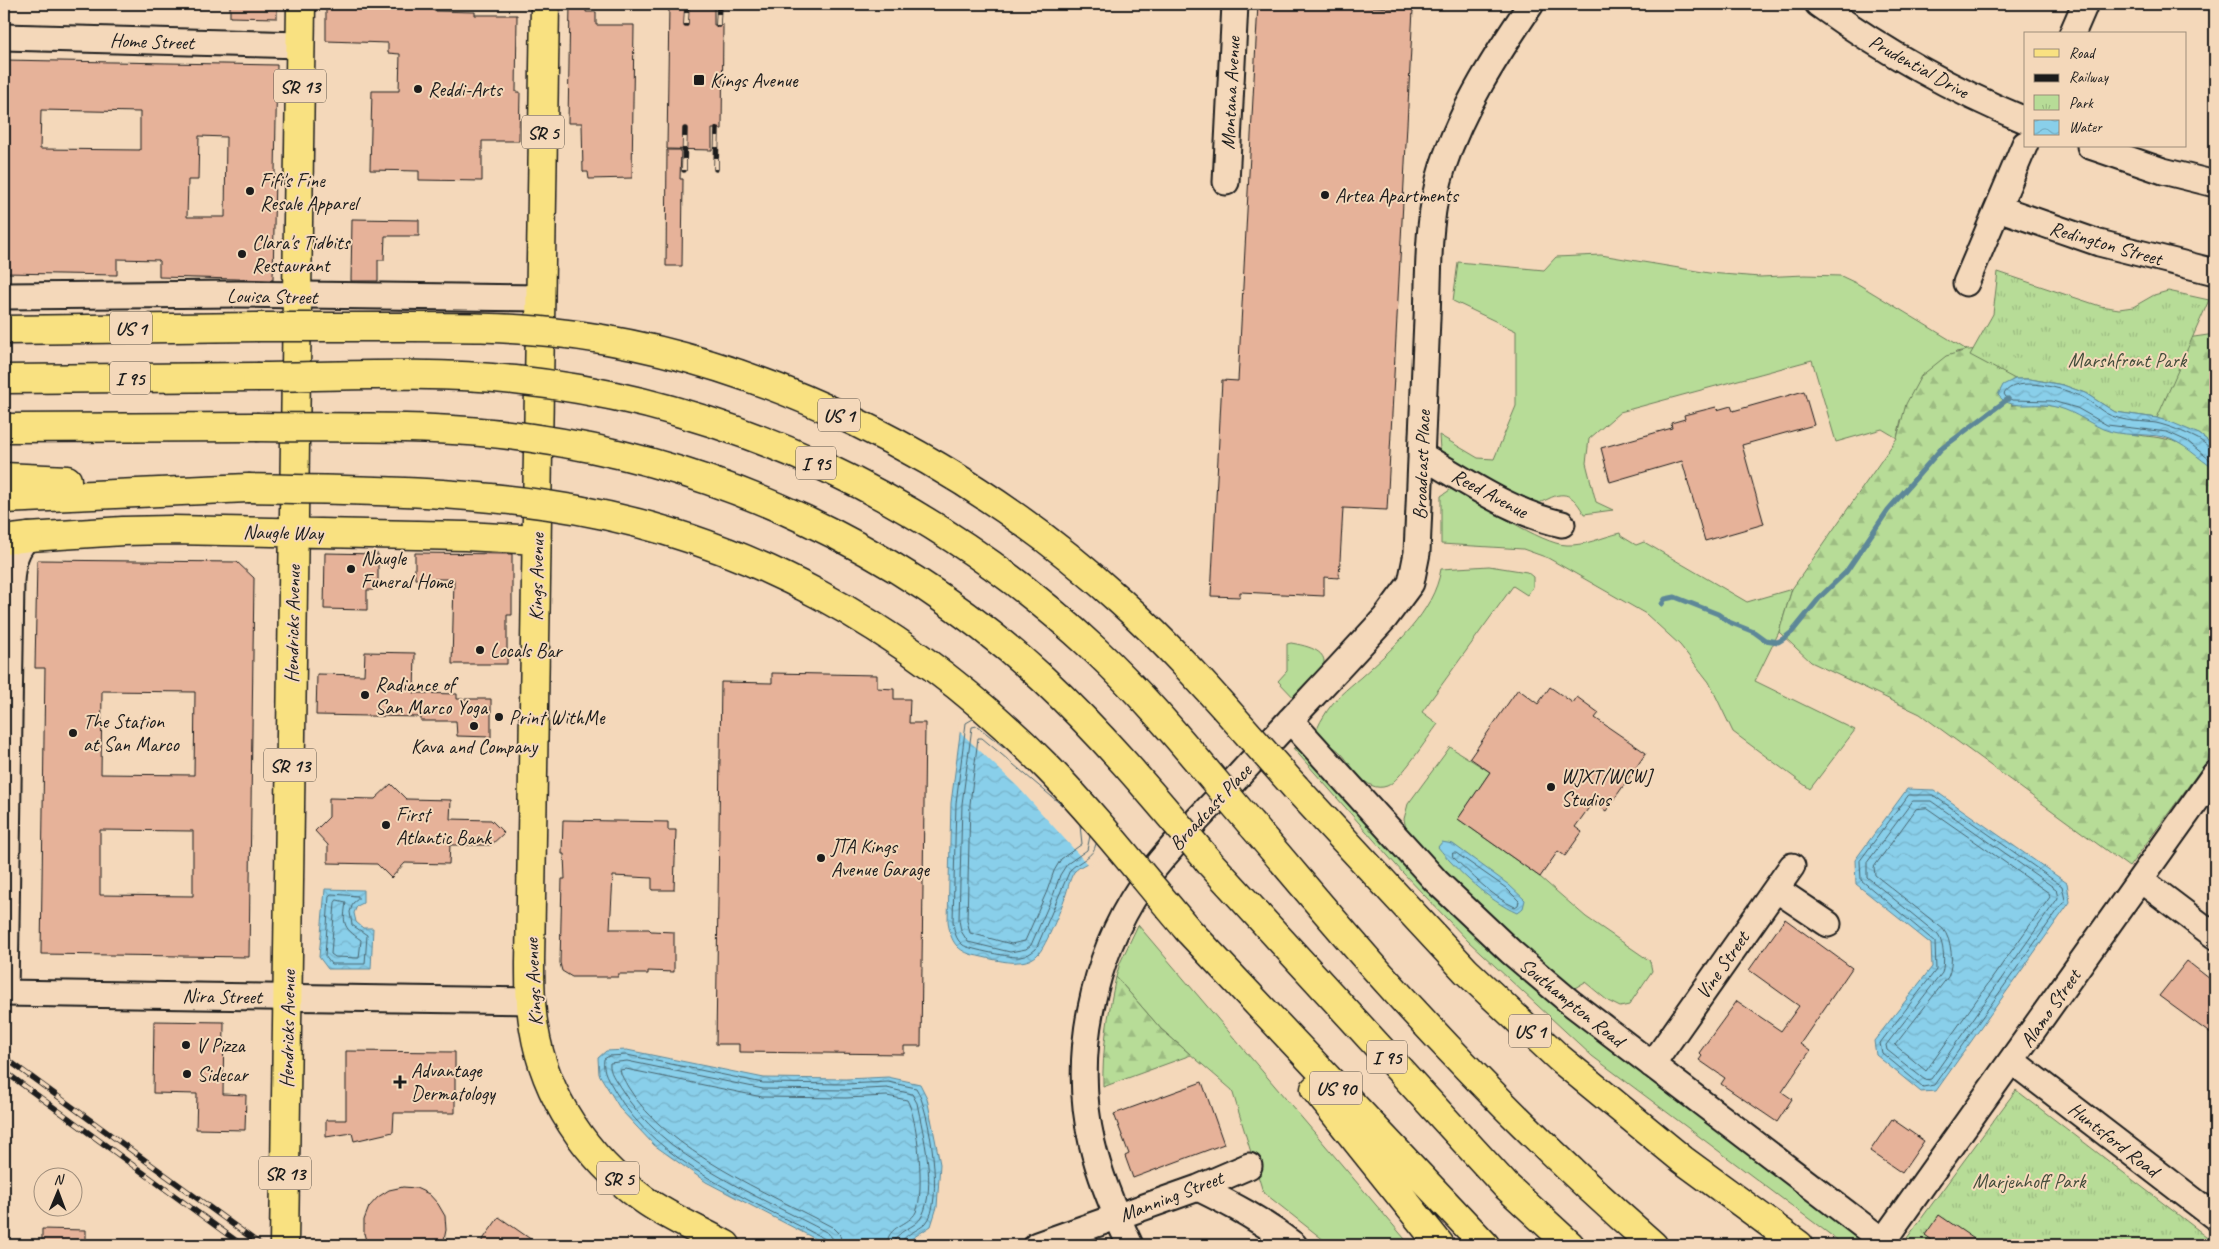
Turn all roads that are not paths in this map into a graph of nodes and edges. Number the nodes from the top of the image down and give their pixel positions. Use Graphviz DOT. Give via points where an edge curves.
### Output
graph roads {
  1 [pos="301,4"];
  2 [pos="545,4"];
  3 [pos="1235,4"];
  4 [pos="1531,4"];
  5 [pos="1818,4"];
  6 [pos="2085,4"];
  7 [pos="2073,32"];
  8 [pos="4,37"];
  9 [pos="300,44"];
  10 [pos="2024,120"];
  11 [pos="2024,146"];
  12 [pos="2096,148"];
  13 [pos="1226,182"];
  14 [pos="2215,184"];
  15 [pos="1998,208"];
  16 [pos="2215,272"];
  17 [pos="1966,283"];
  18 [pos="4,296"];
  19 [pos="297,296"];
  20 [pos="540,298"];
  21 [pos="4,330"];
  22 [pos="4,379"];
  23 [pos="4,428"];
  24 [pos="1421,455"];
  25 [pos="4,477"];
  26 [pos="248,488"];
  27 [pos="133,492"];
  28 [pos="4,499"];
  29 [pos="4,512"];
  30 [pos="1562,524"];
  31 [pos="294,532"];
  32 [pos="16,539"];
  33 [pos="536,540"];
  34 [pos="1290,720"];
  35 [pos="2215,774"];
  36 [pos="1792,866"];
  37 [pos="2141,880"];
  38 [pos="1776,890"];
  39 [pos="1828,924"];
  40 [pos="1188,930"];
  41 [pos="2215,936"];
  42 [pos="4,993"];
  43 [pos="287,997"];
  44 [pos="531,1001"];
  45 [pos="2012,1061"];
  46 [pos="1652,1065"];
  47 [pos="1249,1166"];
  48 [pos="1198,1188"];
  49 [pos="1116,1217"];
  50 [pos="2215,1217"];
  51 [pos="1886,1243"];
  52 [pos="284,1245"];
  53 [pos="726,1245"];
  54 [pos="1037,1245"];
  55 [pos="1130,1245"];
  56 [pos="1294,1245"];
  57 [pos="1440,1245"];
  58 [pos="1485,1245"];
  59 [pos="1570,1245"];
  60 [pos="1653,1245"];
  61 [pos="1799,1245"];
  1 -- 9 [label="main road, Hendricks Avenue / SR 13"];
  2 -- 20 [label="main road, Kings Avenue / SR 5"];
  3 -- 13 [label="street, Montana Avenue"];
  4 -- 24 [label="street, Broadcast Place" via="1461,122 1438,185 1430,238"];
  5 -- 10 [label="street, Prudential Drive" via="1962,92"];
  6 -- 7 [label="street"];
  8 -- 9 [label="street, Home Street"];
  9 -- 19 [label="main road, Hendricks Avenue / SR 13"];
  11 -- 15 [label="street"];
  12 -- 14 [label="street"];
  15 -- 16 [label="street, Redington Street" via="2108,246"];
  15 -- 17 [label="street"];
  18 -- 19 [label="street, Louisa Street"];
  19 -- 20 [label="street, Louisa Street"];
  19 -- 31 [label="main road, Hendricks Avenue / SR 13"];
  20 -- 33 [label="main road, Kings Avenue / SR 5"];
  21 -- 61 [label="main road, US 1, bridge" via="485,328 583,336 710,366 774,388 893,441 950,473 1016,517 1119,600 1168,646 1466,971 1559,1058 1683,1160"];
  22 -- 60 [label="main road, I 95, bridge" via="443,376 560,386 621,397 692,416 777,446 891,500 999,570 1096,651 1140,695 1381,975 1474,1075 1604,1202"];
  23 -- 59 [label="main road, I 95, bridge" via="438,429 531,437 656,464 709,481 777,507 833,534 916,582 968,618 1017,656 1064,699 1109,745 1210,863 1492,1172"];
  24 -- 30 [label="street, Reed Avenue" via="1509,506 1539,519"];
  24 -- 34 [label="street, Broadcast Place" via="1418,553 1411,583 1385,618"];
  25 -- 26 [label="main road"];
  26 -- 27 [label="main road"];
  26 -- 40 [label="main road, bridge" via="426,493 550,505 615,517 674,533 793,580 889,635 977,702 1048,768"];
  27 -- 28 [label="main road"];
  27 -- 29 [label="main road"];
  31 -- 32 [label="main road, Naugle Way" via="136,530"];
  31 -- 33 [label="main road, Naugle Way"];
  31 -- 43 [label="main road, Hendricks Avenue / SR 13"];
  32 -- 42 [label="street" via="22,543 17,551 11,581"];
  33 -- 44 [label="main road, Kings Avenue / SR 5"];
  34 -- 46 [label="street, Southampton Road" via="1436,881 1491,935"];
  34 -- 49 [label="street, Broadcast Place" via="1166,855 1141,887 1108,949 1096,989 1085,1056 1086,1097 1092,1143"];
  35 -- 37 [label="street, Alamo Street"];
  36 -- 38 [label="street, Vine Street"];
  37 -- 41 [label="street"];
  37 -- 45 [label="street, Alamo Street"];
  38 -- 39 [label="street"];
  38 -- 46 [label="street, Vine Street"];
  40 -- 57 [label="main road"];
  40 -- 58 [label="main road, US 90"];
  42 -- 43 [label="street, Nira Street"];
  43 -- 44 [label="street, Nira Street"];
  43 -- 52 [label="main road, Hendricks Avenue / SR 13"];
  44 -- 53 [label="main road, Kings Avenue / SR 5" via="544,1068 557,1100 582,1140 612,1173 644,1199"];
  45 -- 50 [label="street, Huntsford Road"];
  45 -- 51 [label="street, Alamo Street"];
  46 -- 51 [label="street, Southampton Road"];
  47 -- 48 [label="street, Manning Street"];
  48 -- 49 [label="street, Manning Street"];
  48 -- 56 [label="street" via="1262,1220"];
  49 -- 54 [label="street, Manning Street"];
  49 -- 55 [label="street"];
}
